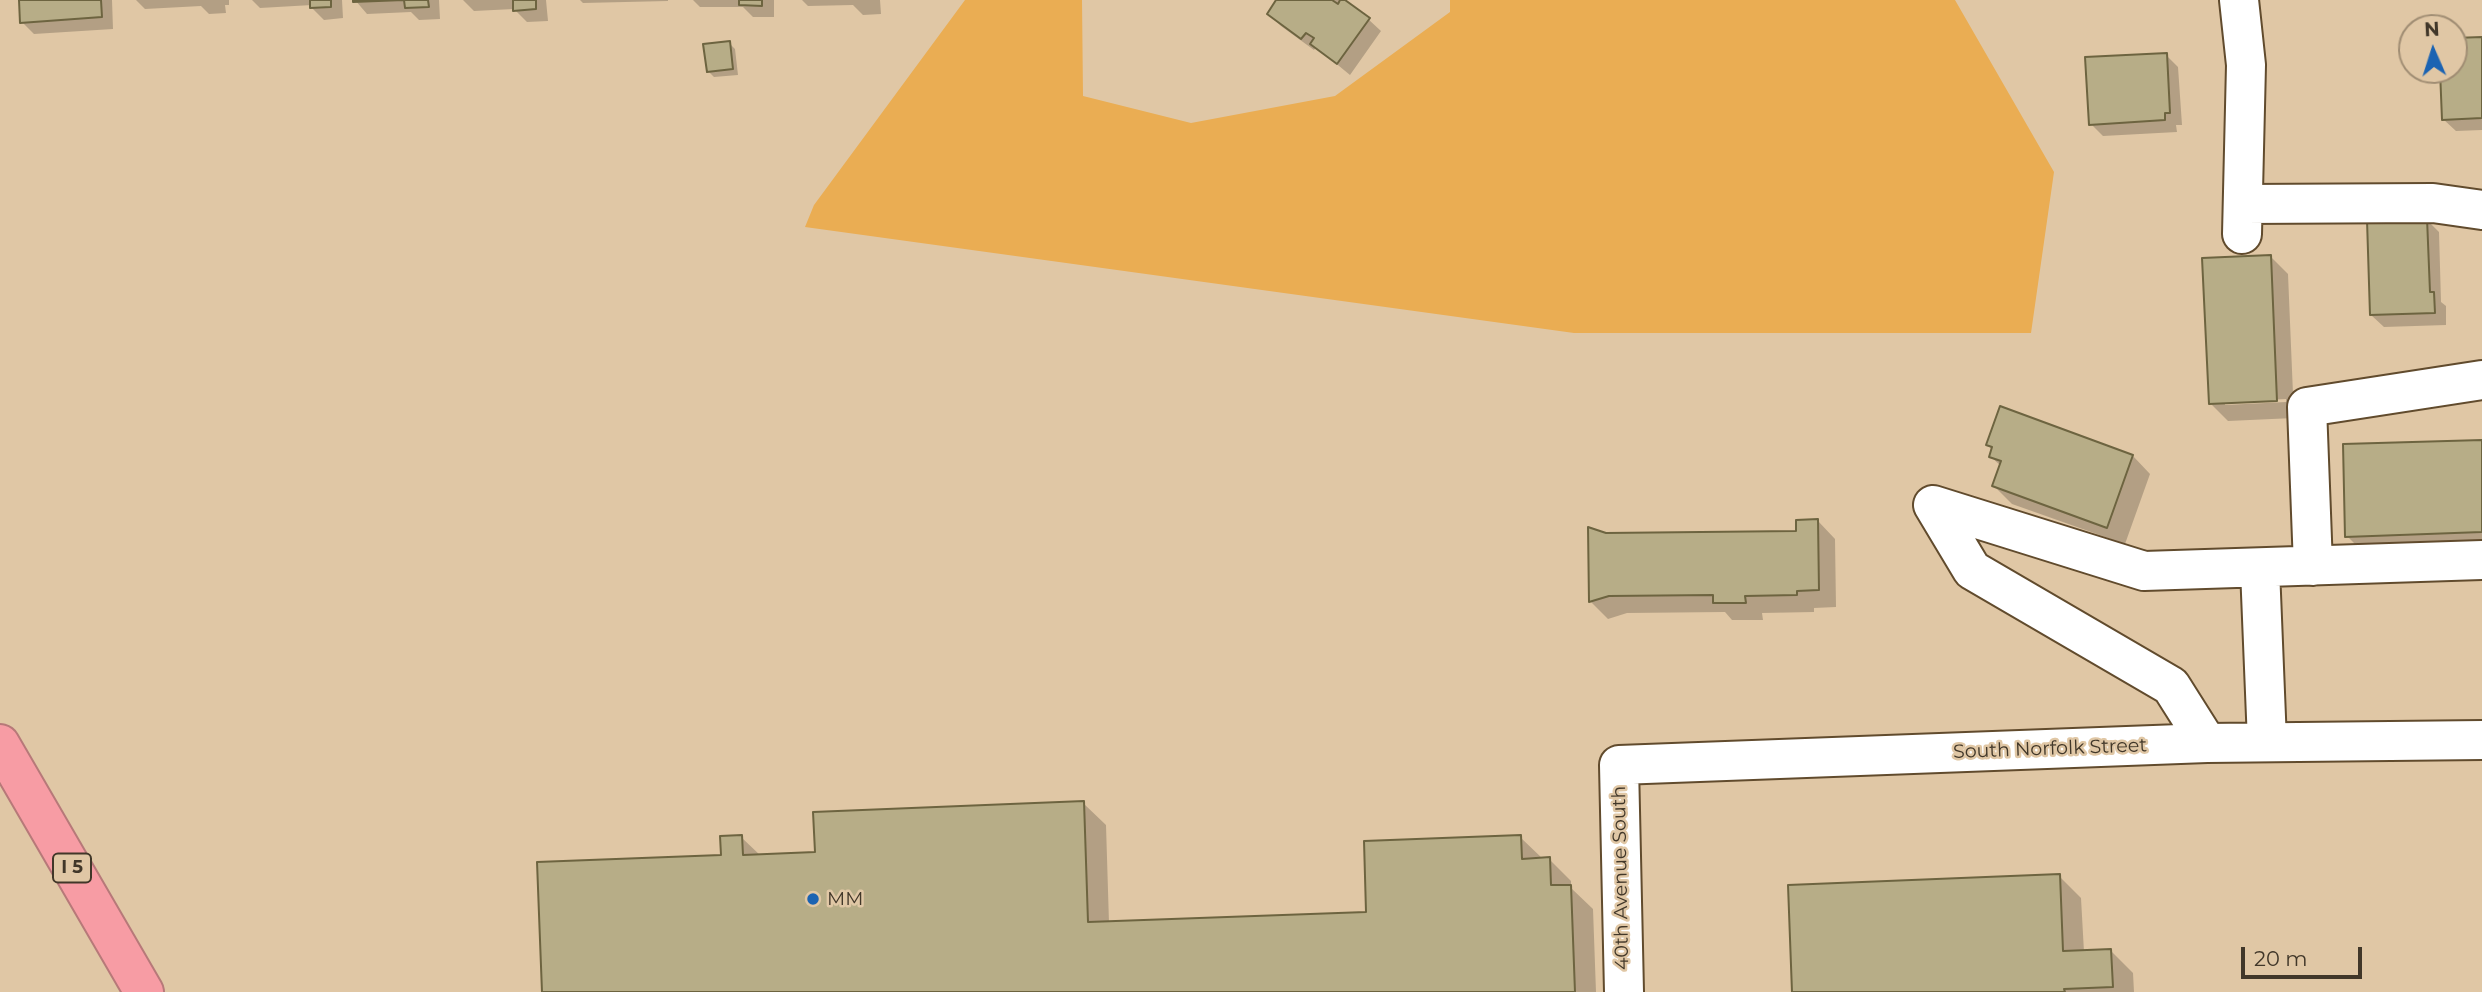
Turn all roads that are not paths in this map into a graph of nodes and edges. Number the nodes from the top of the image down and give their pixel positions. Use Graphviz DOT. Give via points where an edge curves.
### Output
graph roads {
  1 [pos="2239,0"];
  2 [pos="2482,210"];
  3 [pos="2482,380"];
  4 [pos="2482,560"];
  5 [pos="2313,566"];
  6 [pos="2260,569"];
  7 [pos="2482,740"];
  8 [pos="2267,742"];
  9 [pos="2207,743"];
  10 [pos="0,744"];
  11 [pos="1619,765"];
  12 [pos="144,992"];
  13 [pos="1624,992"];
  1 -- 2 [label="street" via="2246,65 2244,219 2433,203"];
  3 -- 5 [label="street" via="2307,407"];
  4 -- 5 [label="street"];
  5 -- 6 [label="street"];
  6 -- 8 [label="street"];
  6 -- 9 [label="street" via="2144,570 1933,505 1972,570 2171,686"];
  7 -- 8 [label="street, South Norfolk Street"];
  8 -- 9 [label="street, South Norfolk Street"];
  9 -- 11 [label="street, South Norfolk Street"];
  10 -- 12 [label="highway, I 5"];
  11 -- 13 [label="street, 40th Avenue South"];
}
